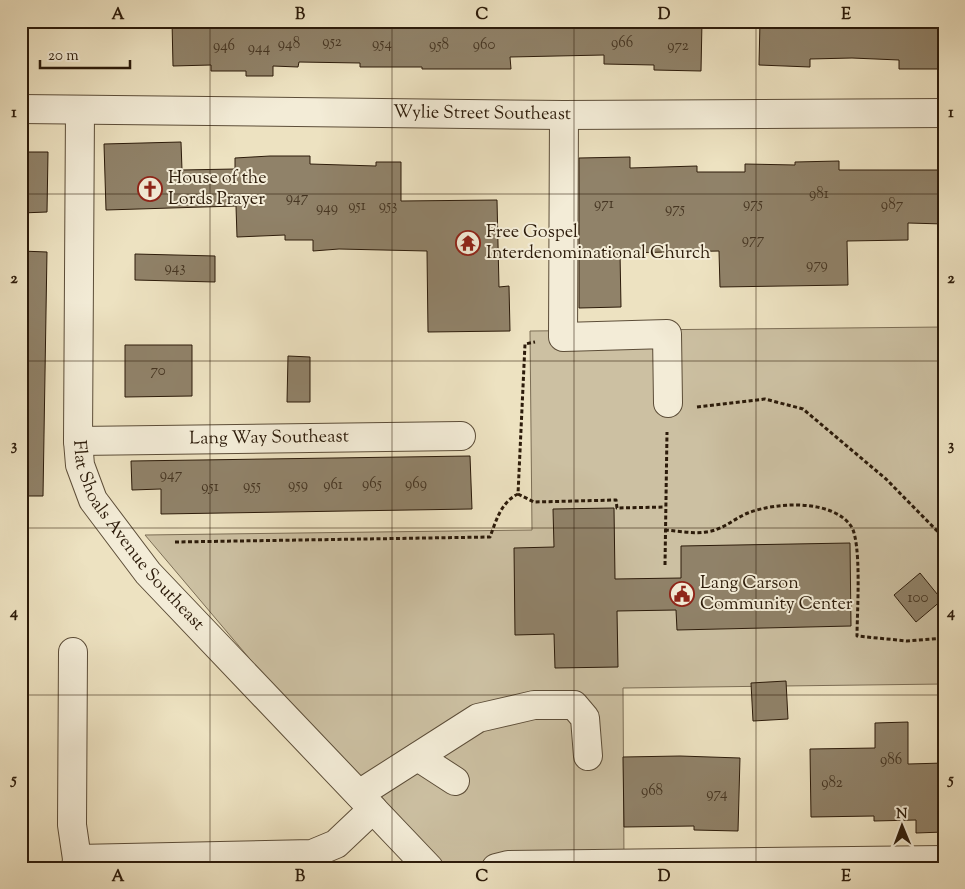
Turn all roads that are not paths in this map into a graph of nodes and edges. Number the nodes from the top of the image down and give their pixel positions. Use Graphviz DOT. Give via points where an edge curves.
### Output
graph roads {
  1 [pos="21,110"];
  2 [pos="80,110"];
  3 [pos="944,114"];
  4 [pos="564,115"];
  5 [pos="675,414"];
  6 [pos="461,436"];
  7 [pos="78,441"];
  8 [pos="73,652"];
  9 [pos="418,756"];
  10 [pos="588,756"];
  11 [pos="455,781"];
  12 [pos="366,802"];
  13 [pos="944,860"];
  14 [pos="76,864"];
  15 [pos="429,868"];
  16 [pos="496,868"];
  1 -- 2 [label="street, Wylie Street Southeast"];
  2 -- 4 [label="street, Wylie Street Southeast"];
  2 -- 7 [label="street, Flat Shoals Avenue Southeast"];
  3 -- 4 [label="street, Wylie Street Southeast"];
  4 -- 5 [label="street" via="563,337 667,334"];
  6 -- 7 [label="street, Lang Way Southeast"];
  7 -- 12 [label="street, Flat Shoals Avenue Southeast" via="80,465 93,500 148,573"];
  8 -- 14 [label="street" via="72,825"];
  9 -- 10 [label="street" via="478,718 534,705 574,705 584,718"];
  9 -- 11 [label="street"];
  9 -- 12 [label="street"];
  12 -- 14 [label="street" via="336,844 312,854"];
  12 -- 15 [label="street, Flat Shoals Avenue Southeast"];
  13 -- 16 [label="street" via="508,865"];
}
